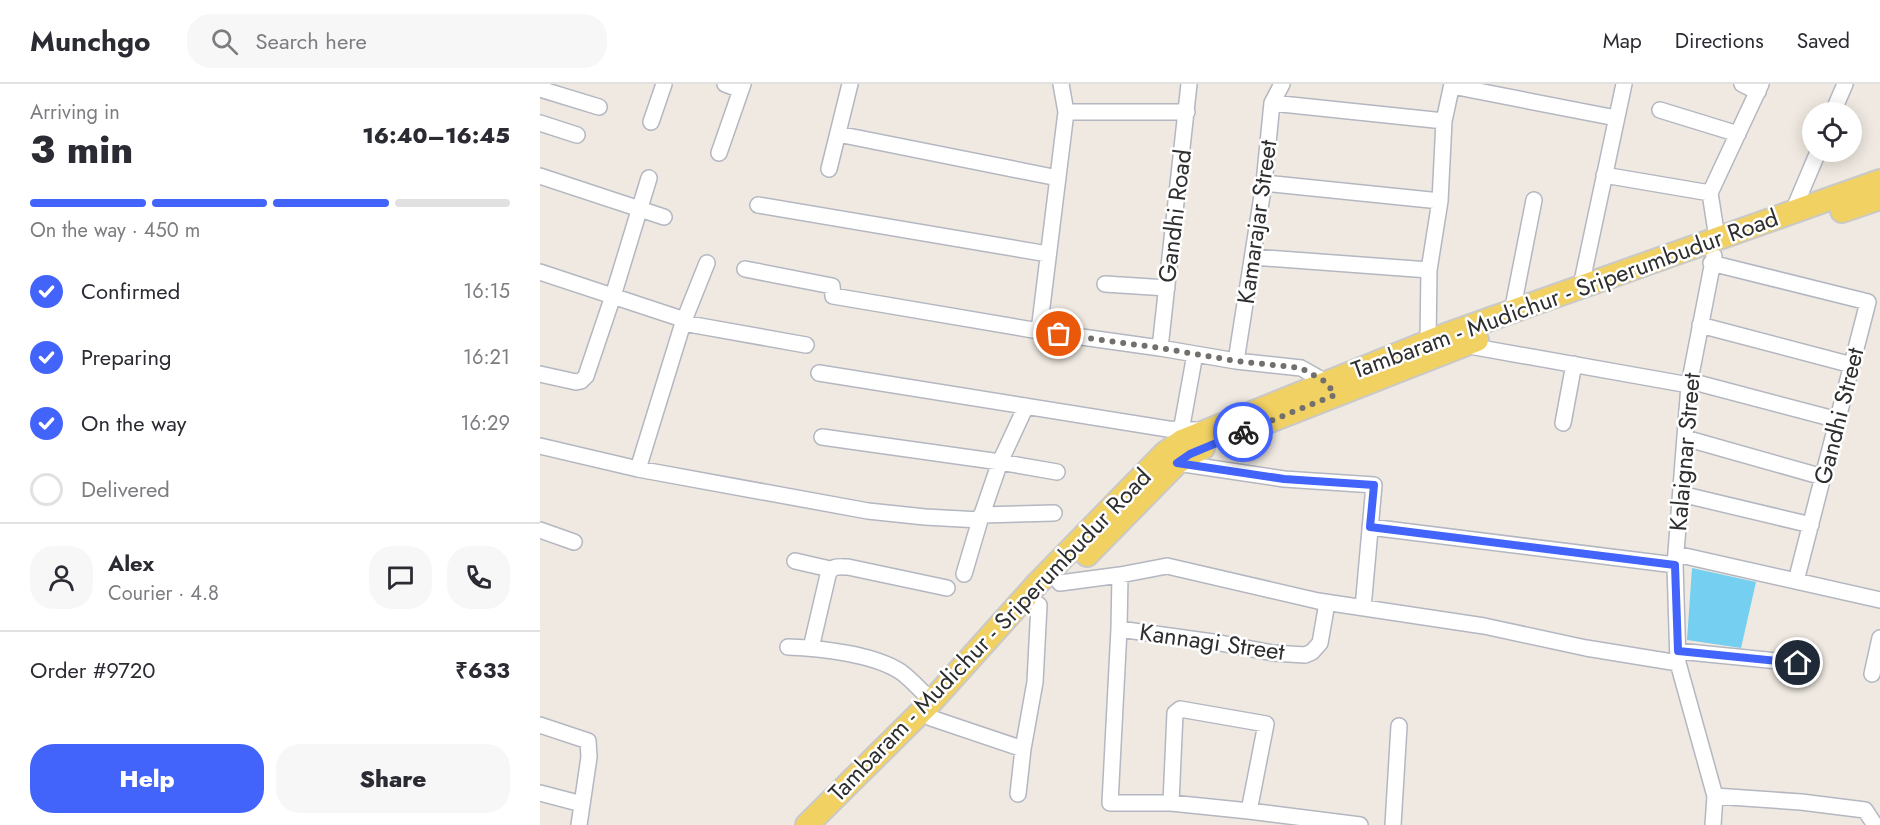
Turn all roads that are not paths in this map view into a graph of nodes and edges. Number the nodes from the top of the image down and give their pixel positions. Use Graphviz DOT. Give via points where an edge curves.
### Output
graph roads {
  1 [pos="664,84"];
  2 [pos="725,84"];
  3 [pos="850,84"];
  4 [pos="1061,84"];
  5 [pos="1189,84"];
  6 [pos="1282,84"];
  7 [pos="1624,84"];
  8 [pos="1742,84"];
  9 [pos="1845,84"];
  10 [pos="1452,85"];
  11 [pos="742,87"];
  12 [pos="1759,88"];
  13 [pos="540,89"];
  14 [pos="1837,102"];
  15 [pos="1272,103"];
  16 [pos="599,107"];
  17 [pos="1660,110"];
  18 [pos="1066,112"];
  19 [pos="1187,112"];
  20 [pos="1616,118"];
  21 [pos="1444,121"];
  22 [pos="651,122"];
  23 [pos="540,123"];
  24 [pos="838,134"];
  25 [pos="1738,134"];
  26 [pos="577,135"];
  27 [pos="719,153"];
  28 [pos="1814,162"];
  29 [pos="829,169"];
  30 [pos="1604,175"];
  31 [pos="540,176"];
  32 [pos="650,178"];
  33 [pos="1058,178"];
  34 [pos="1880,181"];
  35 [pos="1264,183"];
  36 [pos="1710,194"];
  37 [pos="1880,198"];
  38 [pos="1534,200"];
  39 [pos="1440,201"];
  40 [pos="758,205"];
  41 [pos="639,210"];
  42 [pos="1793,211"];
  43 [pos="664,216"];
  44 [pos="1714,252"];
  45 [pos="1048,254"];
  46 [pos="1253,257"];
  47 [pos="707,263"];
  48 [pos="745,269"];
  49 [pos="1428,270"];
  50 [pos="540,272"];
  51 [pos="1105,284"];
  52 [pos="1581,285"];
  53 [pos="1167,288"];
  54 [pos="613,296"];
  55 [pos="1512,312"];
  56 [pos="683,323"];
  57 [pos="1700,325"];
  58 [pos="1039,331"];
  59 [pos="806,345"];
  60 [pos="1462,345"];
  61 [pos="1160,348"];
  62 [pos="1429,350"];
  63 [pos="1195,354"];
  64 [pos="1236,361"];
  65 [pos="1574,364"];
  66 [pos="1852,365"];
  67 [pos="819,373"];
  68 [pos="540,374"];
  69 [pos="1689,383"];
  70 [pos="1331,389"];
  71 [pos="1026,406"];
  72 [pos="1838,420"];
  73 [pos="1563,423"];
  74 [pos="1207,430"];
  75 [pos="1181,431"];
  76 [pos="822,437"];
  77 [pos="1685,438"];
  78 [pos="540,446"];
  79 [pos="1000,462"];
  80 [pos="1177,463"];
  81 [pos="638,469"];
  82 [pos="1057,472"];
  83 [pos="1824,477"];
  84 [pos="1681,494"];
  85 [pos="1054,513"];
  86 [pos="980,517"];
  87 [pos="1811,525"];
  88 [pos="1370,527"];
  89 [pos="540,530"];
  90 [pos="574,542"];
  91 [pos="1675,559"];
  92 [pos="795,561"];
  93 [pos="830,569"];
  94 [pos="964,574"];
  95 [pos="1120,575"];
  96 [pos="1797,581"];
  97 [pos="1059,583"];
  98 [pos="947,588"];
  99 [pos="1880,600"];
  100 [pos="1327,603"];
  101 [pos="1039,605"];
  102 [pos="1363,608"];
  103 [pos="1119,630"];
  104 [pos="1880,638"];
  105 [pos="788,647"];
  106 [pos="811,648"];
  107 [pos="1678,657"];
  108 [pos="1798,663"];
  109 [pos="1872,674"];
  110 [pos="932,710"];
  111 [pos="540,725"];
  112 [pos="1399,726"];
  113 [pos="1023,749"];
  114 [pos="540,793"];
  115 [pos="1018,794"];
  116 [pos="1715,796"];
  117 [pos="1171,803"];
  118 [pos="582,804"];
  119 [pos="1249,811"];
  120 [pos="579,825"];
  121 [pos="807,825"];
  122 [pos="829,825"];
  123 [pos="1360,825"];
  124 [pos="1393,825"];
  125 [pos="1713,825"];
  126 [pos="1875,825"];
  1 -- 22 [label="street"];
  2 -- 11 [label="street"];
  3 -- 24 [label="street"];
  4 -- 18 [label="street"];
  5 -- 19 [label="street, Gandhi Road"];
  6 -- 15 [label="street, Kamarajar Street"];
  7 -- 20 [label="street"];
  8 -- 12 [label="street"];
  9 -- 14 [label="street"];
  10 -- 20 [label="street"];
  10 -- 21 [label="street"];
  11 -- 27 [label="street"];
  12 -- 25 [label="street"];
  13 -- 16 [label="street"];
  15 -- 21 [label="street"];
  15 -- 35 [label="street, Kamarajar Street"];
  17 -- 25 [label="street"];
  18 -- 19 [label="street"];
  18 -- 33 [label="street"];
  19 -- 53 [label="street, Gandhi Road"];
  20 -- 30 [label="street"];
  21 -- 39 [label="street"];
  23 -- 26 [label="street"];
  24 -- 29 [label="street"];
  24 -- 33 [label="street"];
  25 -- 36 [label="street"];
  28 -- 42 [label="street"];
  30 -- 36 [label="street"];
  30 -- 52 [label="street"];
  31 -- 41 [label="street"];
  32 -- 41 [label="street"];
  33 -- 45 [label="street"];
  34 -- 42 [label="main road, Tambaram - Mudichur - Sriperumbudur Road"];
  35 -- 39 [label="street"];
  35 -- 46 [label="street, Kamarajar Street"];
  36 -- 44 [label="street"];
  37 -- 44 [label="main road, Tambaram - Mudichur - Sriperumbudur Road"];
  38 -- 55 [label="street"];
  39 -- 49 [label="street"];
  40 -- 45 [label="street"];
  41 -- 43 [label="street"];
  41 -- 54 [label="street"];
  42 -- 44 [label="main road, Tambaram - Mudichur - Sriperumbudur Road"];
  44 -- 52 [label="main road, Tambaram - Mudichur - Sriperumbudur Road"];
  44 -- 57 [label="street, Kalaignar Street"];
  44 -- 60 [label="main road, Tambaram - Mudichur - Sriperumbudur Road"];
  44 -- 66 [label="street, Gandhi Street" via="1868,302"];
  45 -- 58 [label="street"];
  46 -- 49 [label="street"];
  46 -- 64 [label="street, Kamarajar Street"];
  47 -- 56 [label="street"];
  48 -- 58 [label="street" via="832,285 833,296"];
  49 -- 62 [label="street"];
  50 -- 54 [label="street"];
  51 -- 53 [label="street"];
  52 -- 55 [label="main road, Tambaram - Mudichur - Sriperumbudur Road"];
  53 -- 61 [label="street, Gandhi Road"];
  54 -- 56 [label="street" via="679,318"];
  54 -- 68 [label="street" via="586,376 572,382"];
  55 -- 62 [label="main road, Tambaram - Mudichur - Sriperumbudur Road"];
  56 -- 59 [label="street"];
  56 -- 81 [label="street"];
  57 -- 66 [label="street"];
  57 -- 69 [label="street, Kalaignar Street"];
  58 -- 61 [label="street"];
  60 -- 62 [label="main road, Tambaram - Mudichur - Sriperumbudur Road"];
  60 -- 65 [label="street"];
  61 -- 63 [label="street"];
  62 -- 70 [label="main road, Tambaram - Mudichur - Sriperumbudur Road"];
  63 -- 64 [label="street"];
  63 -- 75 [label="street"];
  64 -- 70 [label="street" via="1301,368"];
  65 -- 69 [label="street"];
  65 -- 73 [label="street"];
  66 -- 72 [label="street, Gandhi Street"];
  67 -- 71 [label="street"];
  69 -- 72 [label="street"];
  69 -- 77 [label="street, Kalaignar Street"];
  70 -- 74 [label="main road, Tambaram - Mudichur - Sriperumbudur Road"];
  70 -- 80 [label="main road, Tambaram - Mudichur - Sriperumbudur Road"];
  71 -- 75 [label="street"];
  71 -- 79 [label="street"];
  72 -- 83 [label="street, Gandhi Street"];
  74 -- 75 [label="street"];
  74 -- 110 [label="main road, Tambaram - Mudichur - Sriperumbudur Road" via="1165,453 1038,583"];
  76 -- 79 [label="street"];
  77 -- 83 [label="street"];
  77 -- 84 [label="street, Kalaignar Street"];
  78 -- 81 [label="street"];
  79 -- 82 [label="street"];
  79 -- 86 [label="street"];
  80 -- 88 [label="street" via="1284,479 1374,485"];
  80 -- 97 [label="main road, Tambaram - Mudichur - Sriperumbudur Road"];
  81 -- 86 [label="street" via="868,510 925,517"];
  83 -- 87 [label="street, Gandhi Street"];
  84 -- 87 [label="street"];
  84 -- 91 [label="street, Kalaignar Street"];
  85 -- 86 [label="street"];
  86 -- 94 [label="street"];
  87 -- 96 [label="street, Gandhi Street"];
  88 -- 91 [label="street"];
  88 -- 102 [label="street"];
  89 -- 90 [label="street"];
  91 -- 96 [label="street"];
  91 -- 107 [label="street, Kalaignar Street"];
  92 -- 93 [label="street"];
  93 -- 98 [label="street" via="848,567"];
  93 -- 106 [label="street"];
  95 -- 97 [label="street"];
  95 -- 100 [label="street" via="1167,566"];
  95 -- 103 [label="street"];
  96 -- 99 [label="street"];
  97 -- 101 [label="main road, Tambaram - Mudichur - Sriperumbudur Road"];
  100 -- 102 [label="street"];
  100 -- 103 [label="street, Kannagi Street" via="1320,643 1305,655"];
  101 -- 110 [label="main road, Tambaram - Mudichur - Sriperumbudur Road"];
  101 -- 113 [label="street" via="1035,682"];
  102 -- 107 [label="street" via="1484,626 1586,648"];
  103 -- 117 [label="street" via="1110,803"];
  104 -- 109 [label="street"];
  105 -- 106 [label="street"];
  106 -- 110 [label="street" via="866,657 901,672"];
  107 -- 108 [label="street"];
  107 -- 116 [label="street, Kalaignar Street"];
  110 -- 113 [label="street"];
  110 -- 121 [label="main road, Tambaram - Mudichur - Sriperumbudur Road"];
  110 -- 122 [label="main road, Tambaram - Mudichur - Sriperumbudur Road" via="901,755"];
  111 -- 118 [label="street" via="588,741"];
  112 -- 124 [label="street"];
  113 -- 115 [label="street"];
  114 -- 118 [label="street"];
  116 -- 125 [label="street, Kalaignar Street"];
  116 -- 126 [label="street" via="1865,810"];
  117 -- 119 [label="street"];
  117 -- 119 [label="street" via="1175,713 1180,709 1266,724"];
  118 -- 120 [label="street"];
  119 -- 123 [label="street"];
}
